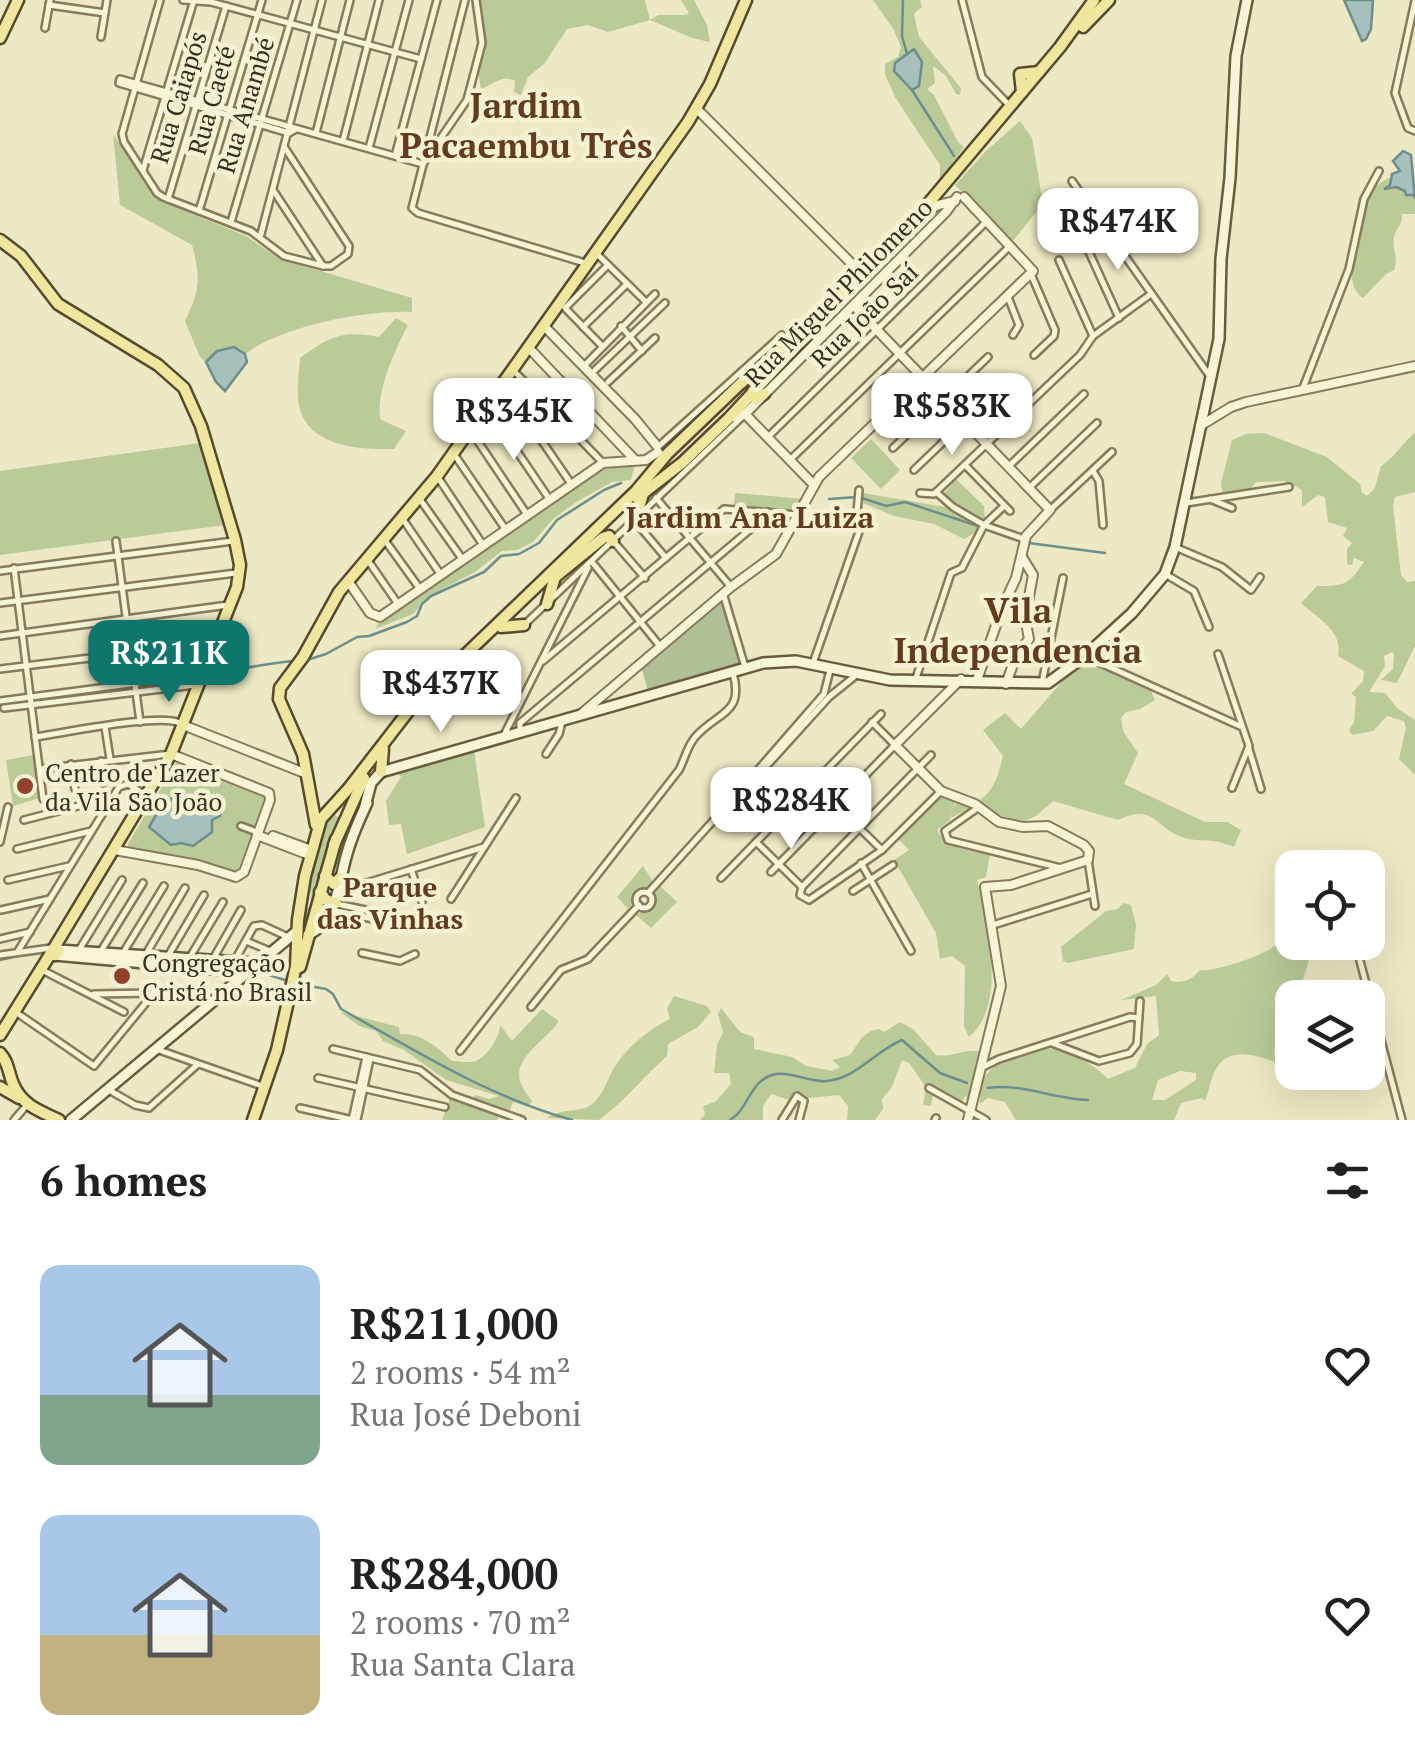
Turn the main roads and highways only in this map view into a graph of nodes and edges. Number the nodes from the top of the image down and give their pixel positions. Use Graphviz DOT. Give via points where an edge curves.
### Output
graph roads {
  1 [pos="18,0"];
  2 [pos="746,0"];
  3 [pos="1094,0"];
  4 [pos="1110,0"];
  5 [pos="1247,0"];
  6 [pos="0,38"];
  7 [pos="0,240"];
  8 [pos="744,399"];
  9 [pos="659,451"];
  10 [pos="680,465"];
  11 [pos="643,493"];
  12 [pos="635,518"];
  13 [pos="613,541"];
  14 [pos="555,577"];
  15 [pos="547,604"];
  16 [pos="524,625"];
  17 [pos="501,627"];
  18 [pos="383,749"];
  19 [pos="383,774"];
  20 [pos="313,803"];
  21 [pos="330,810"];
  22 [pos="316,831"];
  23 [pos="334,845"];
  24 [pos="334,881"];
  25 [pos="320,892"];
  26 [pos="332,905"];
  27 [pos="311,934"];
  28 [pos="295,940"];
  29 [pos="54,953"];
  30 [pos="247,968"];
  31 [pos="0,1035"];
  32 [pos="0,1053"];
  33 [pos="6,1087"];
  34 [pos="24,1102"];
  35 [pos="255,1116"];
  36 [pos="37,1120"];
  37 [pos="59,1120"];
  38 [pos="71,1120"];
  39 [pos="245,1120"];
  1 -- 6 [label="main road"];
  2 -- 20 [label="main road" via="697,109 438,476 348,581 279,694 303,754"];
  3 -- 8 [label="main road" via="1038,72 1020,74 1022,92 906,230"];
  4 -- 8 [label="main road" via="955,196 927,212"];
  5 -- 19 [label="main road" via="1238,38 1219,339 1176,547 1132,613 1085,656 1053,682 1006,684 915,681 773,662 520,727"];
  7 -- 29 [label="main road" via="22,256 58,304 184,388 236,540 239,573 171,754"];
  8 -- 9 [label="main road"];
  8 -- 10 [label="main road"];
  9 -- 10 [label="main road"];
  9 -- 21 [label="main road" via="650,475 414,698"];
  10 -- 11 [label="main road"];
  11 -- 12 [label="main road"];
  11 -- 14 [label="main road"];
  13 -- 14 [label="main road" via="604,538"];
  14 -- 15 [label="main road"];
  14 -- 17 [label="main road"];
  16 -- 17 [label="main road"];
  17 -- 18 [label="main road"];
  18 -- 19 [label="main road"];
  18 -- 23 [label="main road"];
  19 -- 24 [label="main road" via="372,782"];
  20 -- 21 [label="main road"];
  20 -- 22 [label="main road"];
  21 -- 22 [label="main road"];
  21 -- 23 [label="main road" via="342,811"];
  22 -- 28 [label="main road"];
  23 -- 24 [label="main road"];
  24 -- 25 [label="main road"];
  24 -- 26 [label="main road"];
  25 -- 26 [label="main road"];
  25 -- 27 [label="main road"];
  26 -- 27 [label="main road"];
  27 -- 28 [label="main road"];
  28 -- 30 [label="main road"];
  28 -- 35 [label="main road" via="297,969"];
  29 -- 30 [label="main road"];
  29 -- 30 [label="main road" via="213,958"];
  29 -- 31 [label="main road"];
  30 -- 38 [label="main road"];
  32 -- 33 [label="main road"];
  33 -- 34 [label="main road"];
  34 -- 36 [label="main road"];
  34 -- 37 [label="main road"];
  35 -- 39 [label="main road"];
}
